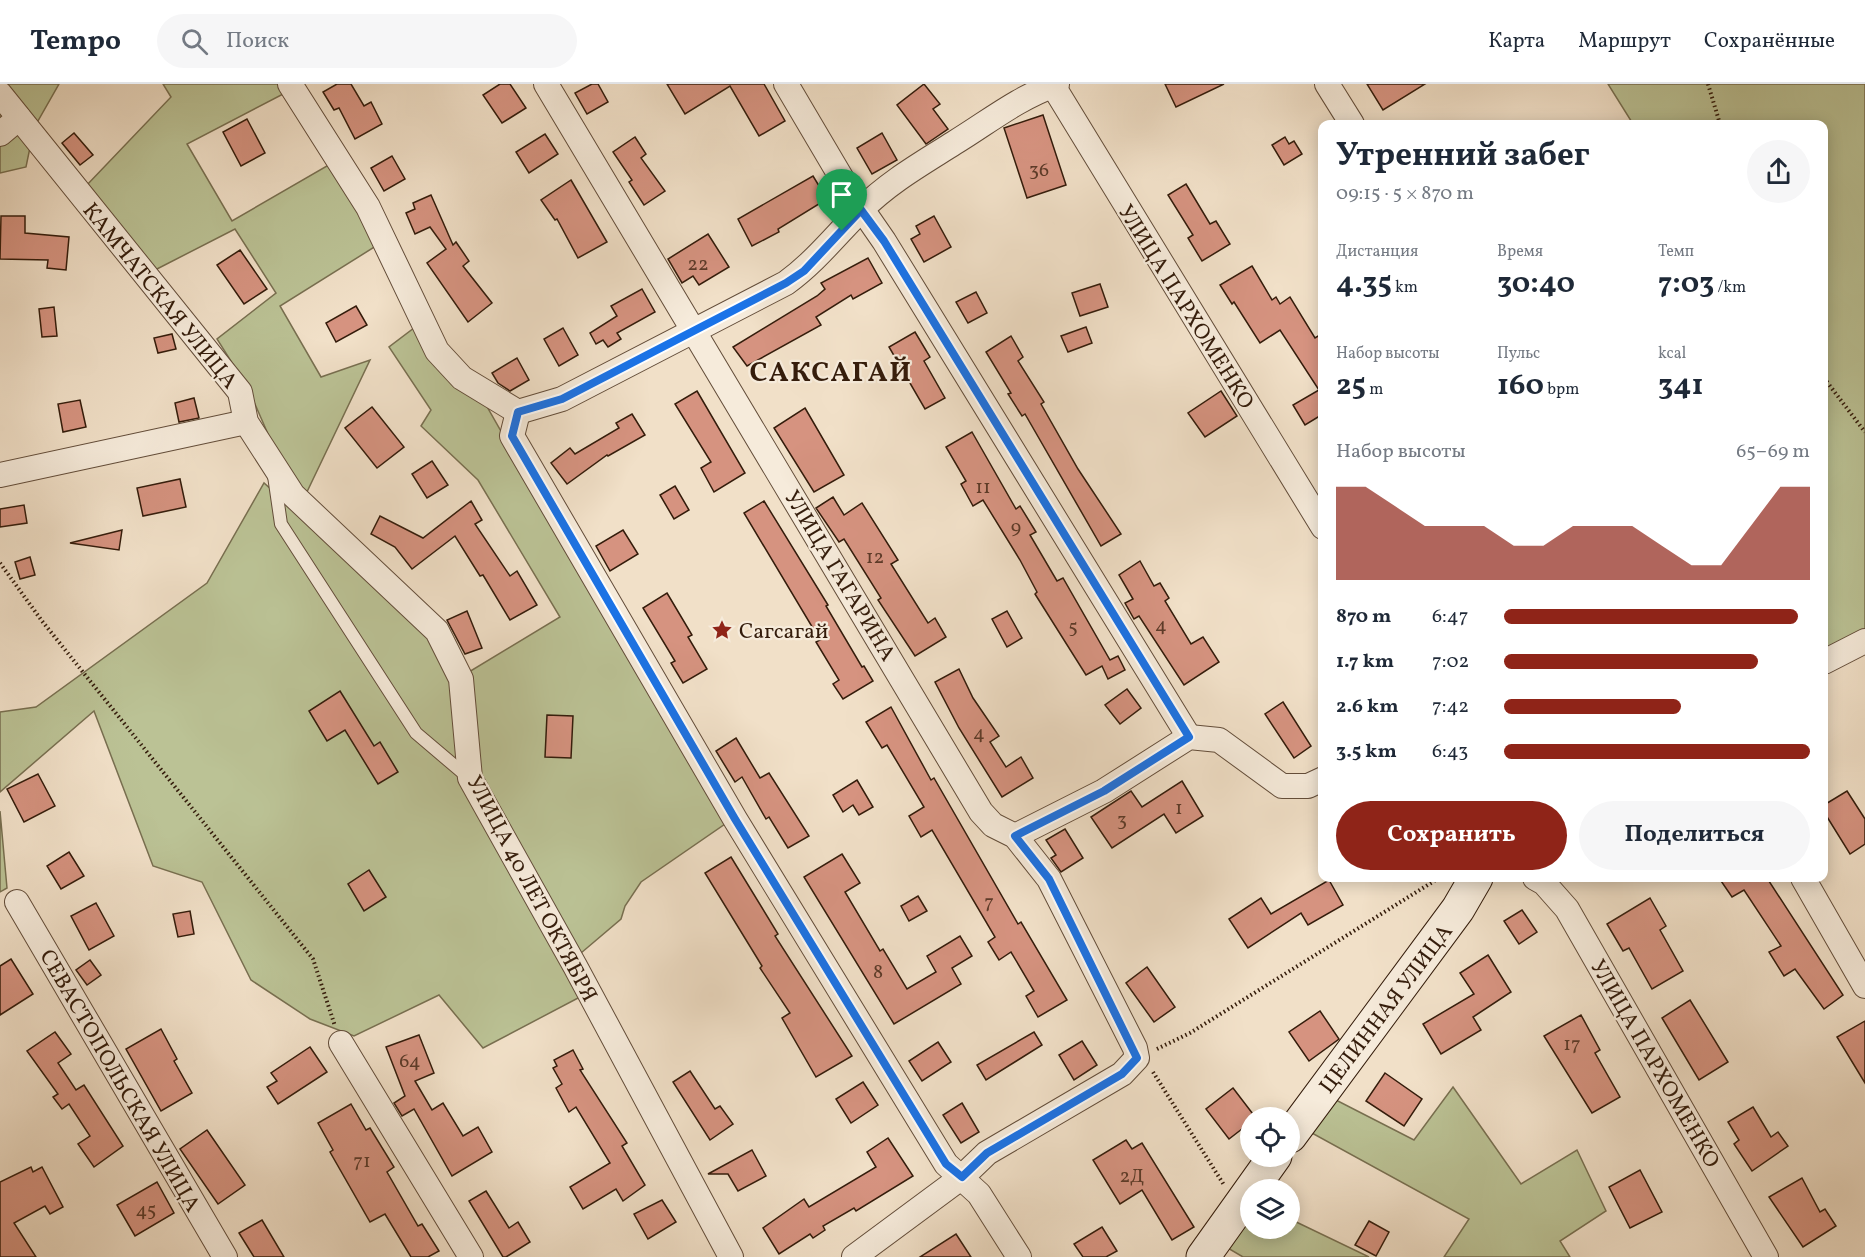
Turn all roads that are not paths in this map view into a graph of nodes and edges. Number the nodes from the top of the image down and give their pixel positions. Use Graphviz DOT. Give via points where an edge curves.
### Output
graph roads {
  1 [pos="290,84"];
  2 [pos="546,84"];
  3 [pos="786,84"];
  4 [pos="1327,84"];
  5 [pos="1054,85"];
  6 [pos="0,94"];
  7 [pos="19,118"];
  8 [pos="1350,120"];
  9 [pos="0,134"];
  10 [pos="861,210"];
  11 [pos="696,332"];
  12 [pos="518,412"];
  13 [pos="246,422"];
  14 [pos="272,463"];
  15 [pos="0,475"];
  16 [pos="1318,519"];
  17 [pos="1865,641"];
  18 [pos="1828,661"];
  19 [pos="1189,737"];
  20 [pos="470,778"];
  21 [pos="1318,781"];
  22 [pos="1015,836"];
  23 [pos="1474,882"];
  24 [pos="1542,882"];
  25 [pos="1805,882"];
  26 [pos="17,902"];
  27 [pos="1865,986"];
  28 [pos="341,1043"];
  29 [pos="1300,1122"];
  30 [pos="1267,1167"];
  31 [pos="962,1177"];
  32 [pos="225,1257"];
  33 [pos="471,1257"];
  34 [pos="731,1257"];
  35 [pos="854,1257"];
  36 [pos="1018,1257"];
  37 [pos="1203,1257"];
  38 [pos="1766,1257"];
  1 -- 12 [label="street" via="368,207 437,351 462,378"];
  2 -- 11 [label="street, УЛИЦА ГАГАРИНА"];
  3 -- 10 [label="street"];
  4 -- 8 [label="street"];
  5 -- 10 [label="street" via="1024,96 911,168"];
  5 -- 16 [label="street, УЛИЦА ПАРХОМЕНКО"];
  6 -- 7 [label="street, КАМЧАТСКАЯ УЛИЦА"];
  7 -- 9 [label="street"];
  7 -- 13 [label="street, КАМЧАТСКАЯ УЛИЦА" via="240,392"];
  10 -- 11 [label="street" via="804,271"];
  10 -- 19 [label="street" via="891,251"];
  11 -- 12 [label="street" via="562,399"];
  11 -- 22 [label="street, УЛИЦА ГАГАРИНА" via="981,812 993,825"];
  12 -- 31 [label="street" via="512,436 748,840 946,1164"];
  13 -- 14 [label="street, УЛИЦА 40 ЛЕТ ОКТЯБРЯ"];
  13 -- 15 [label="street, КАМЧАТСКАЯ УЛИЦА"];
  14 -- 20 [label="lane" via="281,524 416,733"];
  14 -- 20 [label="street, УЛИЦА 40 ЛЕТ ОКТЯБРЯ" via="293,495 437,631 461,680"];
  17 -- 18 [label="street"];
  19 -- 21 [label="street" via="1219,740 1282,786 1308,786"];
  19 -- 22 [label="street" via="1104,791"];
  20 -- 34 [label="street, УЛИЦА 40 ЛЕТ ОКТЯБРЯ"];
  22 -- 31 [label="street, УЛИЦА ГАГАРИНА" via="1049,879 1137,1058 1122,1074 987,1153"];
  23 -- 29 [label="street, ЦЕЛИННАЯ УЛИЦА" via="1458,909"];
  24 -- 38 [label="street, УЛИЦА ПАРХОМЕНКО" via="1567,909"];
  25 -- 27 [label="street"];
  26 -- 32 [label="street, СЕВАСТОПОЛЬСКАЯ УЛИЦА"];
  28 -- 33 [label="street"];
  30 -- 37 [label="street"];
  31 -- 35 [label="street"];
  31 -- 36 [label="street" via="979,1194"];
}
